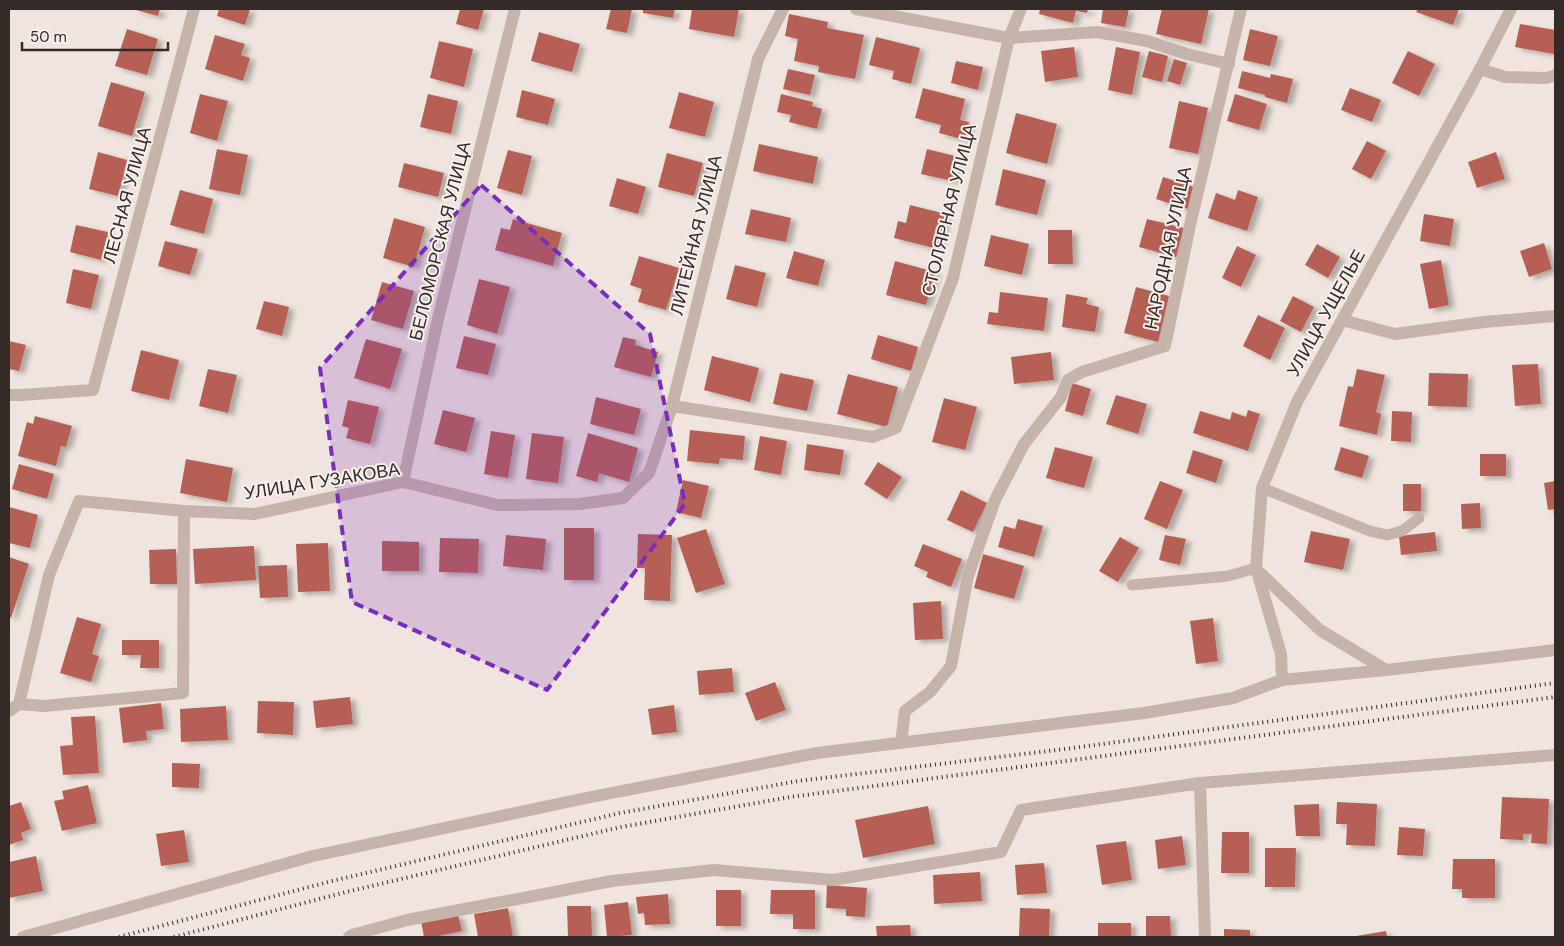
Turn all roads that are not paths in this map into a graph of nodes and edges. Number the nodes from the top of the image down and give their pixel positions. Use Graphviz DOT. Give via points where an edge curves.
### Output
graph roads {
  1 [pos="194,9"];
  2 [pos="515,9"];
  3 [pos="783,9"];
  4 [pos="856,9"];
  5 [pos="1021,9"];
  6 [pos="1241,9"];
  7 [pos="1510,9"];
  8 [pos="1009,38"];
  9 [pos="1229,64"];
  10 [pos="1480,69"];
  11 [pos="1555,75"];
  12 [pos="1555,316"];
  13 [pos="1342,320"];
  14 [pos="9,395"];
  15 [pos="672,406"];
  16 [pos="650,473"];
  17 [pos="403,482"];
  18 [pos="1262,488"];
  19 [pos="184,511"];
  20 [pos="1419,518"];
  21 [pos="1256,568"];
  22 [pos="1132,585"];
  23 [pos="1555,650"];
  24 [pos="1386,670"];
  25 [pos="1282,680"];
  26 [pos="14,708"];
  27 [pos="901,743"];
  28 [pos="1555,755"];
  29 [pos="1200,782"];
  30 [pos="23,937"];
  31 [pos="348,937"];
  32 [pos="1204,937"];
  1 -- 14 [label="street, ЛЕСНАЯ УЛИЦА" via="93,390"];
  2 -- 17 [label="street, БЕЛОМОРСКАЯ УЛИЦА" via="438,319"];
  3 -- 15 [label="street, ЛИТЕЙНАЯ УЛИЦА" via="758,59"];
  4 -- 8 [label="street"];
  5 -- 8 [label="street, СТОЛЯРНАЯ УЛИЦА"];
  6 -- 9 [label="street, НАРОДНАЯ УЛИЦА"];
  7 -- 10 [label="street, УЛИЦА УЩЕЛЬЕ"];
  8 -- 9 [label="street" via="1097,32 1147,41"];
  8 -- 15 [label="street, СТОЛЯРНАЯ УЛИЦА" via="954,278 896,428 873,437"];
  9 -- 27 [label="street, НАРОДНАЯ УЛИЦА" via="1165,346 1082,372 1068,380 1061,398 1024,444 994,500 968,576 951,666 930,692 906,711"];
  10 -- 11 [label="street" via="1504,77 1547,78"];
  10 -- 13 [label="street, УЛИЦА УЩЕЛЬЕ"];
  12 -- 13 [label="street" via="1395,334"];
  13 -- 18 [label="street, УЛИЦА УЩЕЛЬЕ" via="1297,402"];
  15 -- 16 [label="street, ЛИТЕЙНАЯ УЛИЦА"];
  16 -- 17 [label="street, УЛИЦА ГУЗАКОВА" via="622,498 579,504 498,505"];
  17 -- 19 [label="street, УЛИЦА ГУЗАКОВА" via="255,514"];
  18 -- 20 [label="lane" via="1387,535 1402,531"];
  18 -- 21 [label="street, УЛИЦА УЩЕЛЬЕ"];
  19 -- 26 [label="street, УЛИЦА ГУЗАКОВА" via="79,501 48,575"];
  19 -- 26 [label="street" via="183,693"];
  21 -- 22 [label="lane" via="1219,577"];
  21 -- 24 [label="street" via="1320,630"];
  21 -- 25 [label="street, УЛИЦА УЩЕЛЬЕ" via="1281,654"];
  23 -- 24 [label="street"];
  24 -- 25 [label="street"];
  25 -- 27 [label="street" via="1233,698 1144,713"];
  27 -- 30 [label="street" via="817,753 313,856"];
  28 -- 29 [label="street"];
  29 -- 31 [label="street" via="1021,810 1002,852 833,880 714,870 612,881 407,920"];
  29 -- 32 [label="street"];
}
